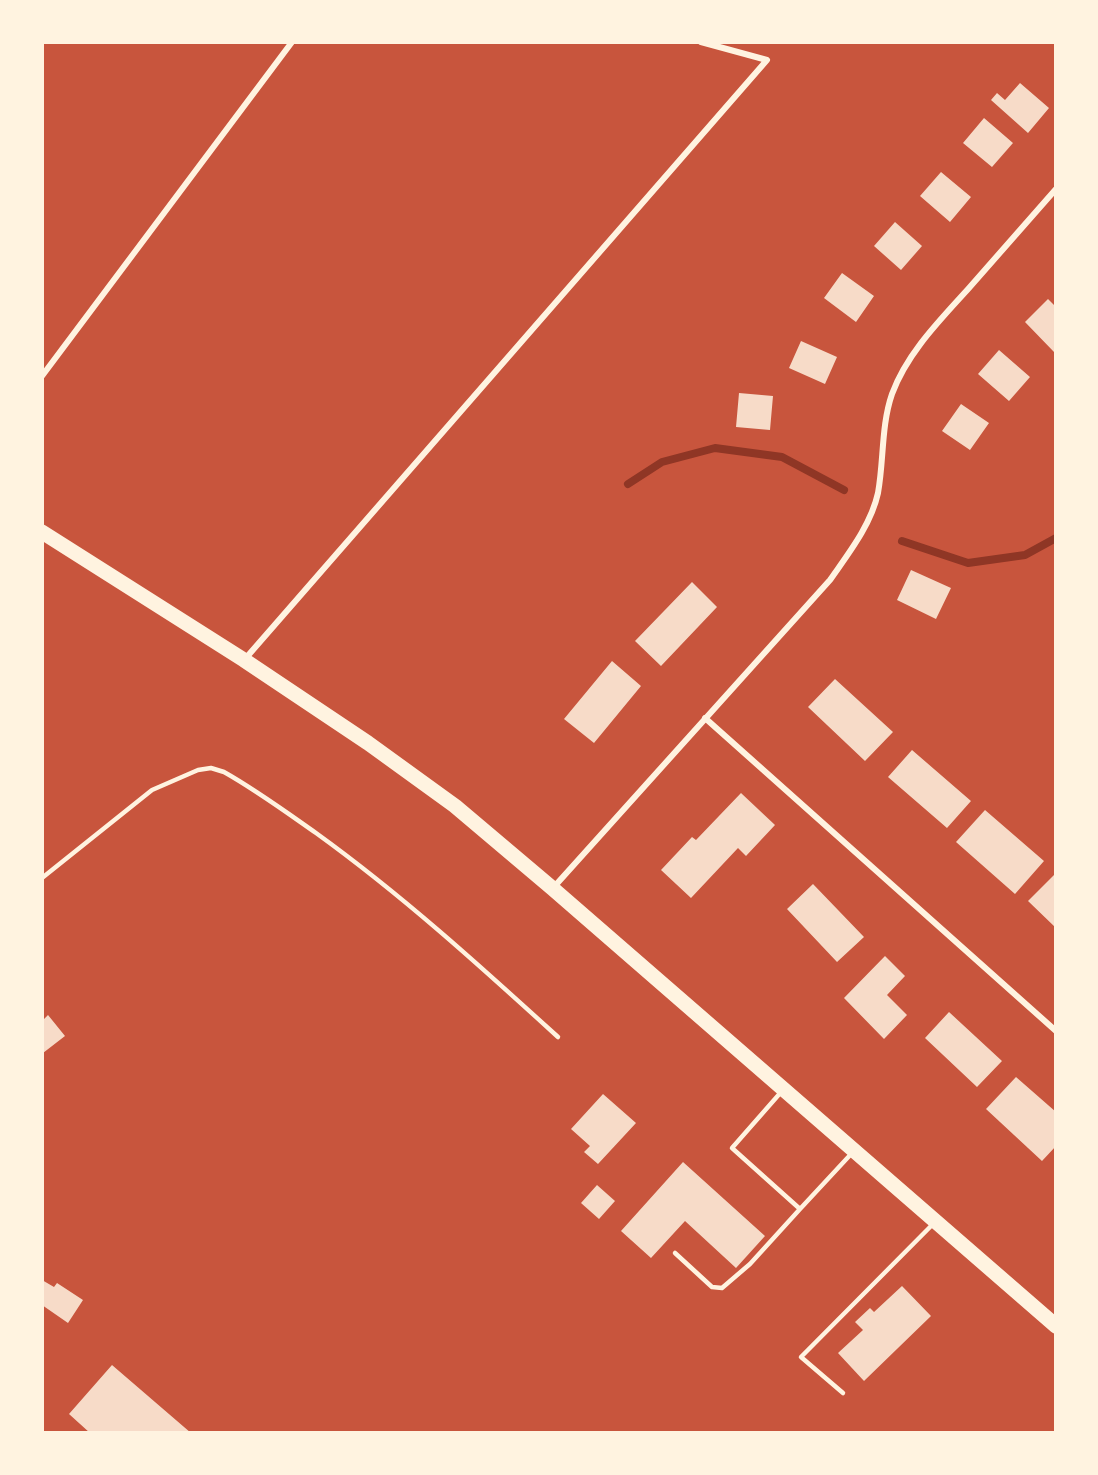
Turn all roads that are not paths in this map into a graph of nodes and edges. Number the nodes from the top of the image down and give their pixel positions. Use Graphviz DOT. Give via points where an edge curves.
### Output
graph roads {
  1 [pos="292,42"];
  2 [pos="700,42"];
  3 [pos="1056,189"];
  4 [pos="42,376"];
  5 [pos="42,532"];
  6 [pos="244,660"];
  7 [pos="705,718"];
  8 [pos="42,878"];
  9 [pos="552,888"];
  10 [pos="1056,1032"];
  11 [pos="558,1037"];
  12 [pos="784,1089"];
  13 [pos="854,1150"];
  14 [pos="800,1209"];
  15 [pos="936,1221"];
  16 [pos="675,1253"];
  17 [pos="1056,1326"];
  18 [pos="843,1393"];
  1 -- 4 [label="street"];
  2 -- 6 [label="street" via="767,60"];
  3 -- 7 [label="street" via="933,328 908,362 892,394 885,423 878,494 850,552 830,580"];
  5 -- 6 [label="main road"];
  6 -- 9 [label="main road" via="416,778"];
  7 -- 9 [label="street"];
  7 -- 10 [label="street"];
  8 -- 11 [label="lane" via="152,790 198,770 224,772 391,889"];
  9 -- 12 [label="main road"];
  12 -- 13 [label="main road"];
  12 -- 14 [label="lane" via="732,1148"];
  13 -- 14 [label="lane"];
  13 -- 15 [label="main road"];
  14 -- 16 [label="lane" via="750,1264 722,1288 712,1287"];
  15 -- 17 [label="main road"];
  15 -- 18 [label="lane" via="801,1357"];
}
